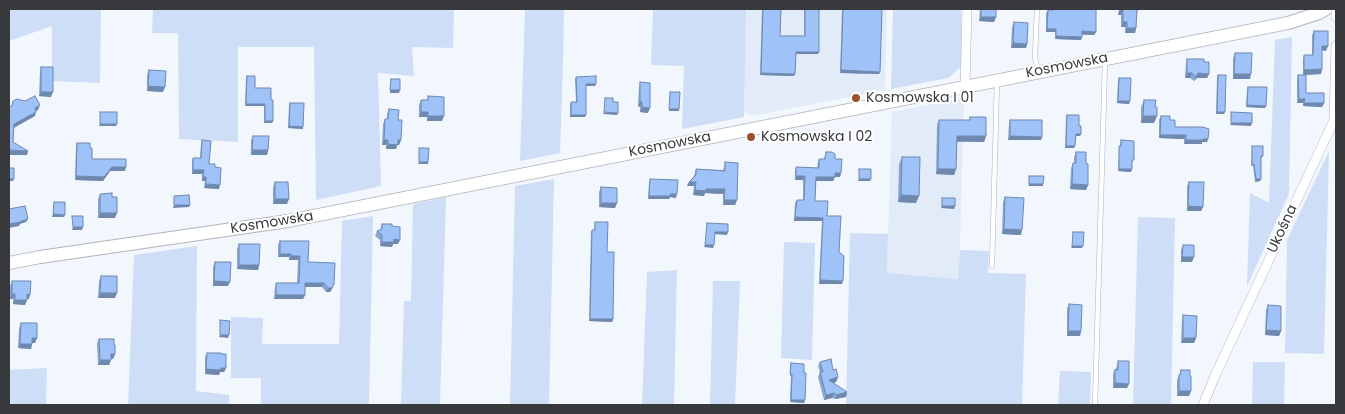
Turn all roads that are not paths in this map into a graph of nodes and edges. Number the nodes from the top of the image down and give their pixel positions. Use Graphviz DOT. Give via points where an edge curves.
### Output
graph roads {
  1 [pos="967,9"];
  2 [pos="1037,9"];
  3 [pos="1326,9"];
  4 [pos="1336,9"];
  5 [pos="1336,17"];
  6 [pos="1336,46"];
  7 [pos="1105,59"];
  8 [pos="1038,72"];
  9 [pos="997,80"];
  10 [pos="965,87"];
  11 [pos="9,263"];
  12 [pos="992,266"];
  13 [pos="1095,405"];
  14 [pos="1203,405"];
  1 -- 10 [label="street"];
  2 -- 8 [label="lane"];
  3 -- 7 [label="street, Kosmowska" via="1288,23"];
  4 -- 5 [label="street"];
  6 -- 14 [label="street, Ukośna" via="1334,120"];
  7 -- 8 [label="street, Kosmowska"];
  7 -- 13 [label="lane"];
  8 -- 9 [label="street, Kosmowska"];
  9 -- 10 [label="street, Kosmowska"];
  9 -- 12 [label="lane"];
  10 -- 11 [label="street, Kosmowska" via="288,221"];
}
